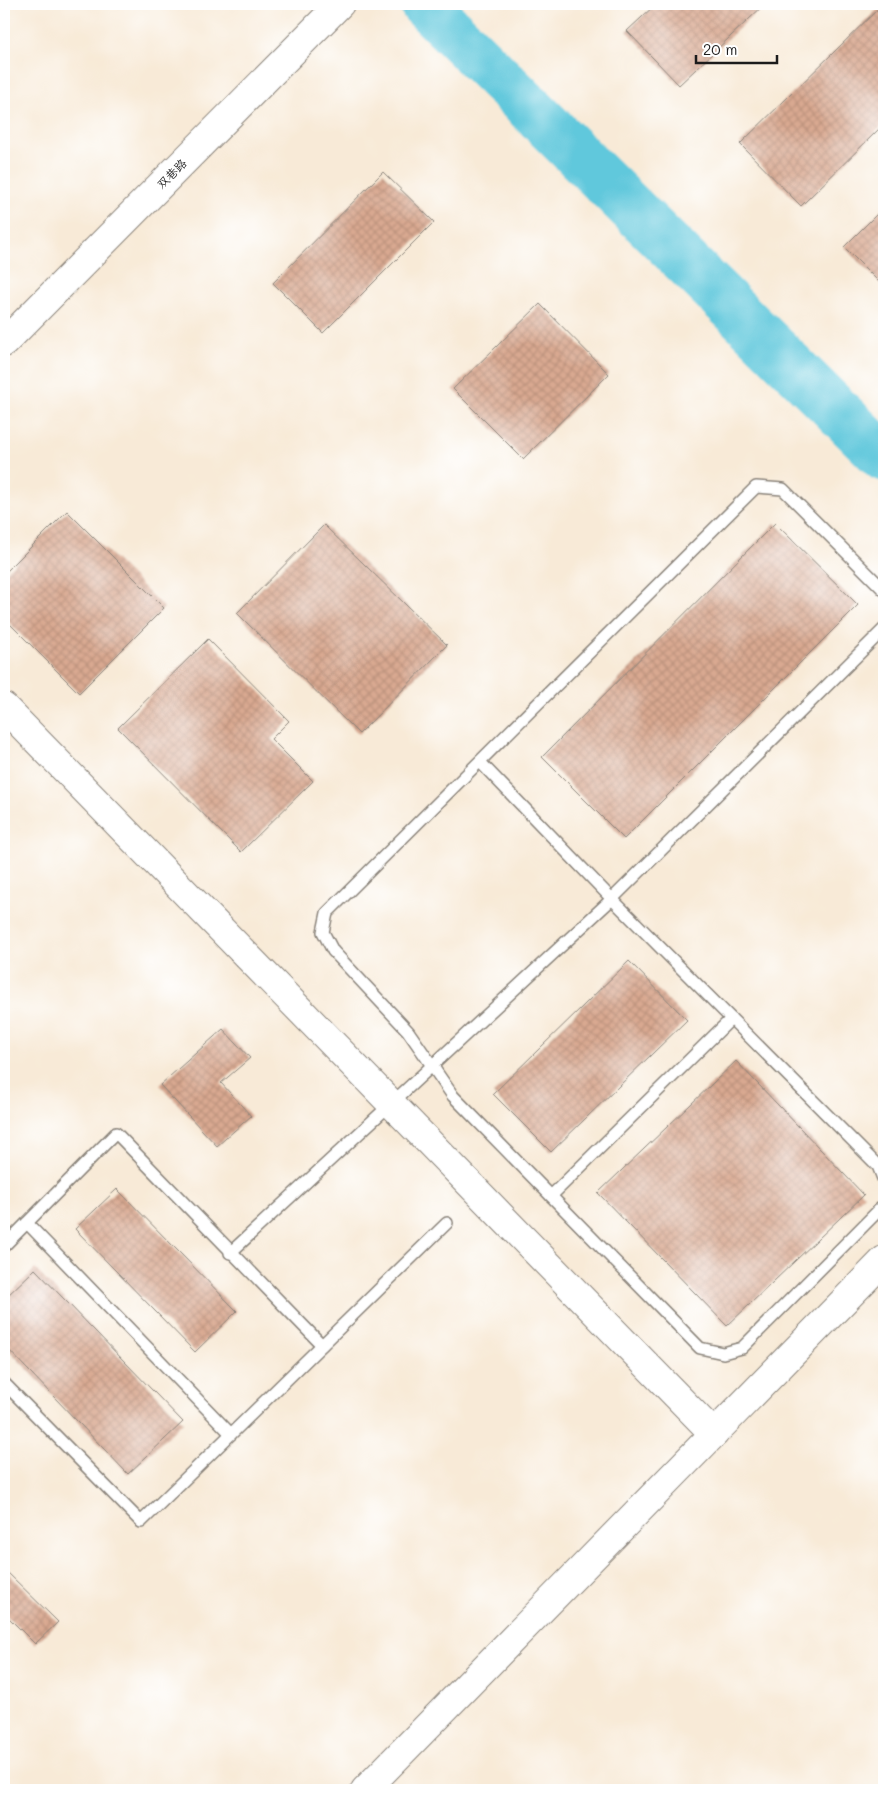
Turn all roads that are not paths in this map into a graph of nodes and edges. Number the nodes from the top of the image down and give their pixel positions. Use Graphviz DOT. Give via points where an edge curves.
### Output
graph roads {
  1 [pos="340,4"];
  2 [pos="4,343"];
  3 [pos="884,590"];
  4 [pos="884,629"];
  5 [pos="4,707"];
  6 [pos="480,762"];
  7 [pos="612,899"];
  8 [pos="731,1018"];
  9 [pos="391,1104"];
  10 [pos="884,1181"];
  11 [pos="551,1196"];
  12 [pos="884,1205"];
  13 [pos="27,1222"];
  14 [pos="447,1223"];
  15 [pos="4,1246"];
  16 [pos="230,1253"];
  17 [pos="884,1260"];
  18 [pos="322,1345"];
  19 [pos="4,1383"];
  20 [pos="231,1434"];
  21 [pos="714,1434"];
  22 [pos="365,1790"];
  1 -- 2 [label="street, 双巷路"];
  3 -- 6 [label="lane" via="783,489 756,487"];
  4 -- 7 [label="lane"];
  5 -- 9 [label="street"];
  6 -- 7 [label="lane"];
  6 -- 11 [label="lane" via="327,913 323,932 333,951 408,1031 453,1096"];
  7 -- 8 [label="lane"];
  7 -- 9 [label="lane"];
  8 -- 10 [label="lane" via="878,1166"];
  8 -- 11 [label="lane"];
  9 -- 16 [label="lane"];
  9 -- 21 [label="street"];
  11 -- 12 [label="lane" via="700,1348 723,1353 742,1348"];
  13 -- 15 [label="lane"];
  13 -- 16 [label="lane" via="116,1134"];
  13 -- 20 [label="lane"];
  14 -- 18 [label="lane"];
  16 -- 18 [label="lane"];
  17 -- 21 [label="street"];
  18 -- 20 [label="lane"];
  19 -- 20 [label="lane" via="141,1522"];
  21 -- 22 [label="street"];
}
